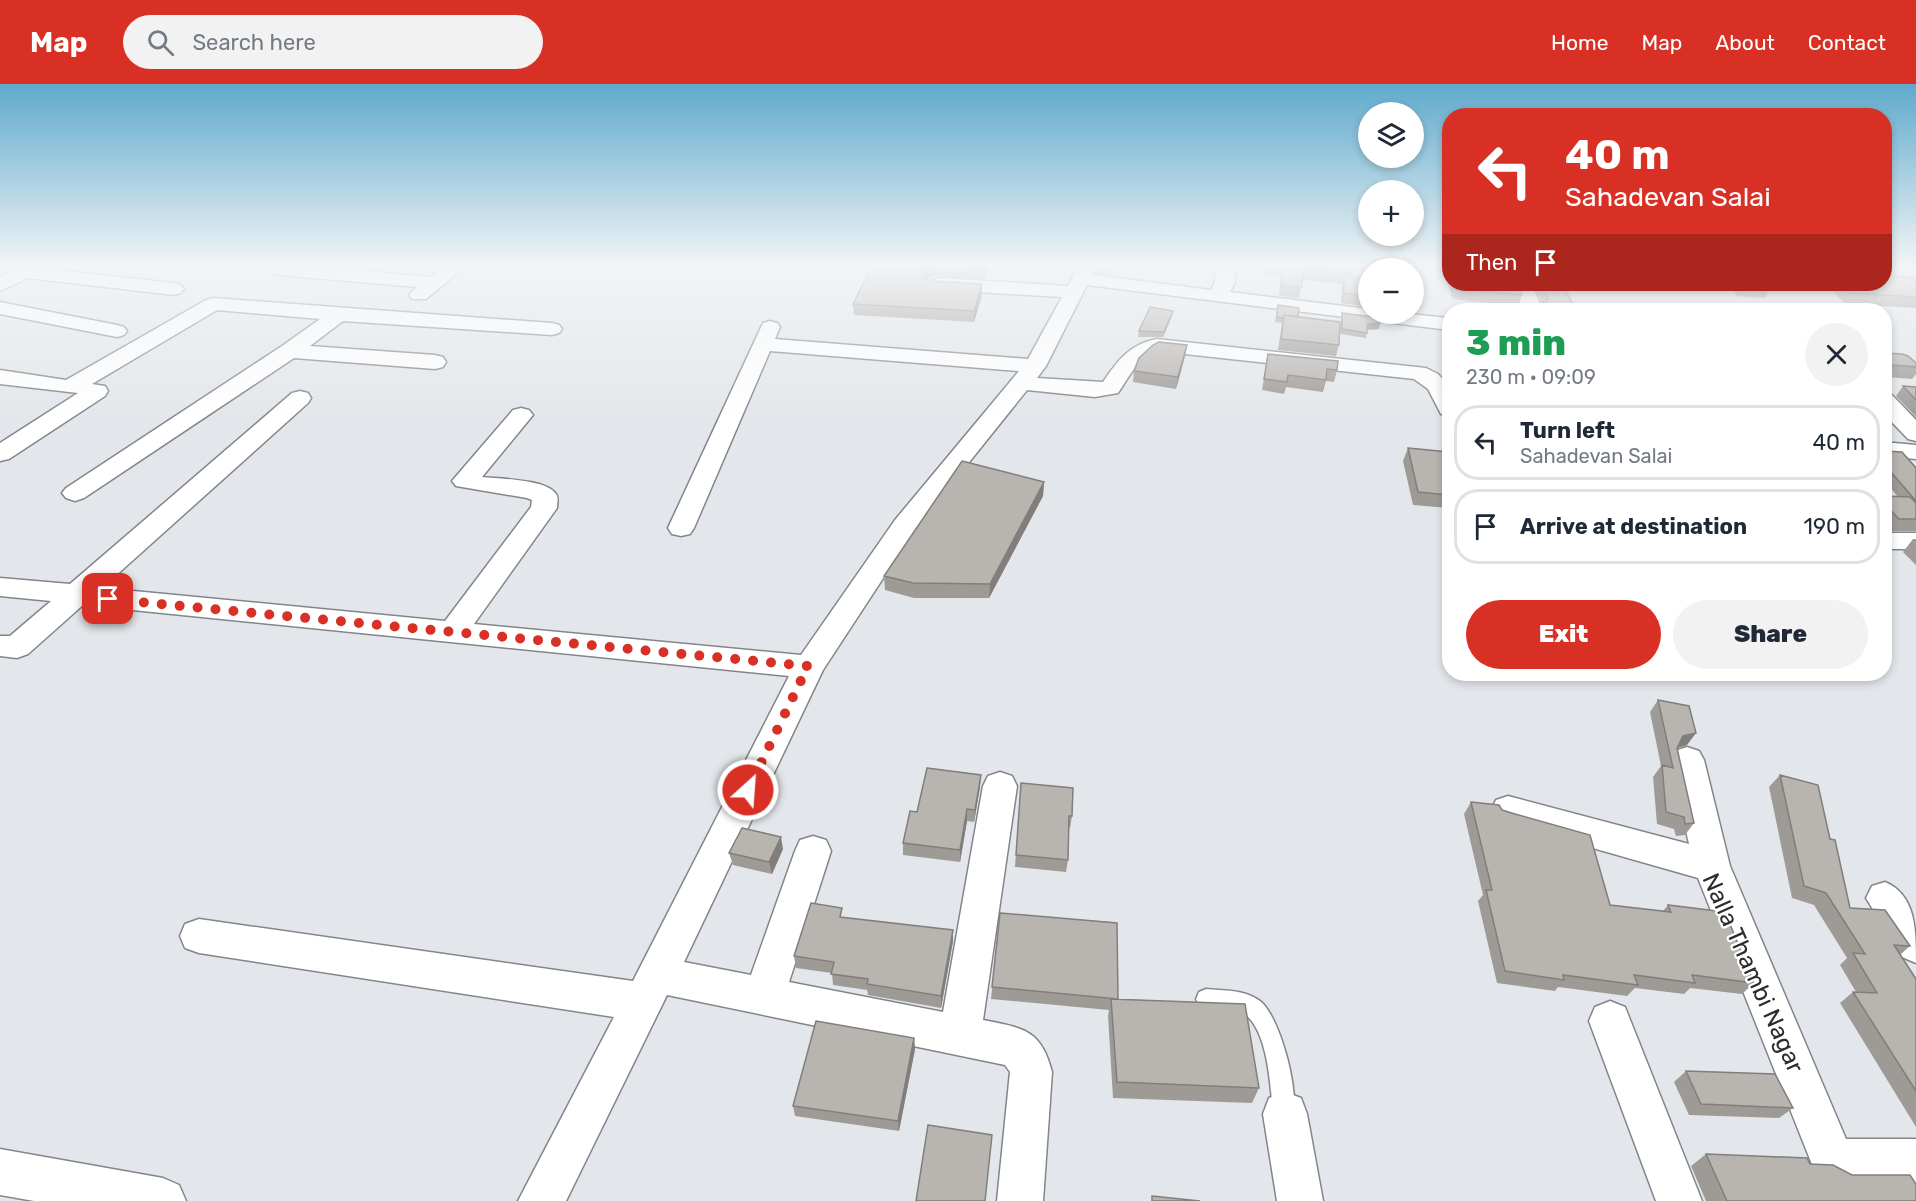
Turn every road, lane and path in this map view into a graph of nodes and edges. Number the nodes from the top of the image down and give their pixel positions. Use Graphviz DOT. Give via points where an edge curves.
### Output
graph roads {
  1 [pos="41,316"];
  2 [pos="192,316"];
  3 [pos="337,316"];
  4 [pos="358,316"];
  5 [pos="391,316"];
  6 [pos="1061,316"];
  7 [pos="1384,316"];
  8 [pos="389,318"];
  9 [pos="1442,323"];
  10 [pos="552,329"];
  11 [pos="117,331"];
  12 [pos="290,351"];
  13 [pos="435,362"];
  14 [pos="1028,374"];
  15 [pos="0,377"];
  16 [pos="70,387"];
  17 [pos="1442,394"];
  18 [pos="300,398"];
  19 [pos="1892,408"];
  20 [pos="521,415"];
  21 [pos="1916,434"];
  22 [pos="1892,450"];
  23 [pos="1916,452"];
  24 [pos="0,454"];
  25 [pos="75,493"];
  26 [pos="681,528"];
  27 [pos="1892,541"];
  28 [pos="1916,541"];
  29 [pos="0,587"];
  30 [pos="73,596"];
  31 [pos="452,632"];
  32 [pos="20,648"];
  33 [pos="808,666"];
  34 [pos="1687,760"];
  35 [pos="1000,786"];
  36 [pos="1509,810"];
  37 [pos="813,851"];
  38 [pos="1712,866"];
  39 [pos="1885,898"];
  40 [pos="199,936"];
  41 [pos="1916,945"];
  42 [pos="650,989"];
  43 [pos="764,997"];
  44 [pos="1206,999"];
  45 [pos="1610,1020"];
  46 [pos="960,1036"];
  47 [pos="1285,1114"];
  48 [pos="1916,1162"];
  49 [pos="0,1172"];
  50 [pos="164,1201"];
  51 [pos="541,1201"];
  52 [pos="1020,1201"];
  53 [pos="1300,1201"];
  54 [pos="1679,1201"];
  1 -- 11 [label="street"];
  2 -- 16 [label="street"];
  3 -- 12 [label="street"];
  4 -- 8 [label="street"];
  5 -- 8 [label="street"];
  6 -- 14 [label="street"];
  7 -- 9 [label="street"];
  8 -- 10 [label="street"];
  12 -- 13 [label="street"];
  12 -- 25 [label="street"];
  14 -- 17 [label="street" via="1095,390 1110,388 1144,347 1158,345 1418,373 1437,383"];
  14 -- 26 [label="street" via="767,334"];
  14 -- 33 [label="street" via="904,526"];
  15 -- 16 [label="street"];
  16 -- 24 [label="street" via="97,391"];
  18 -- 30 [label="street"];
  19 -- 21 [label="street"];
  20 -- 31 [label="street" via="465,481 480,486 534,490 545,497 544,508"];
  22 -- 23 [label="street"];
  27 -- 28 [label="street"];
  29 -- 30 [label="street"];
  30 -- 31 [label="street"];
  30 -- 32 [label="street"];
  31 -- 33 [label="street"];
  33 -- 42 [label="street"];
  34 -- 38 [label="street"];
  35 -- 46 [label="street"];
  36 -- 38 [label="street, Nalla Thambi Nagar"];
  37 -- 43 [label="street"];
  38 -- 48 [label="street, Nalla Thambi Nagar" via="1833,1161"];
  39 -- 41 [label="street"];
  40 -- 42 [label="street"];
  42 -- 43 [label="street"];
  42 -- 51 [label="street"];
  43 -- 46 [label="street"];
  44 -- 47 [label="lane" via="1242,1001 1257,1009 1266,1022"];
  45 -- 54 [label="street"];
  46 -- 52 [label="street" via="1017,1047 1028,1060 1031,1072"];
  47 -- 53 [label="street"];
  49 -- 50 [label="street"];
}
